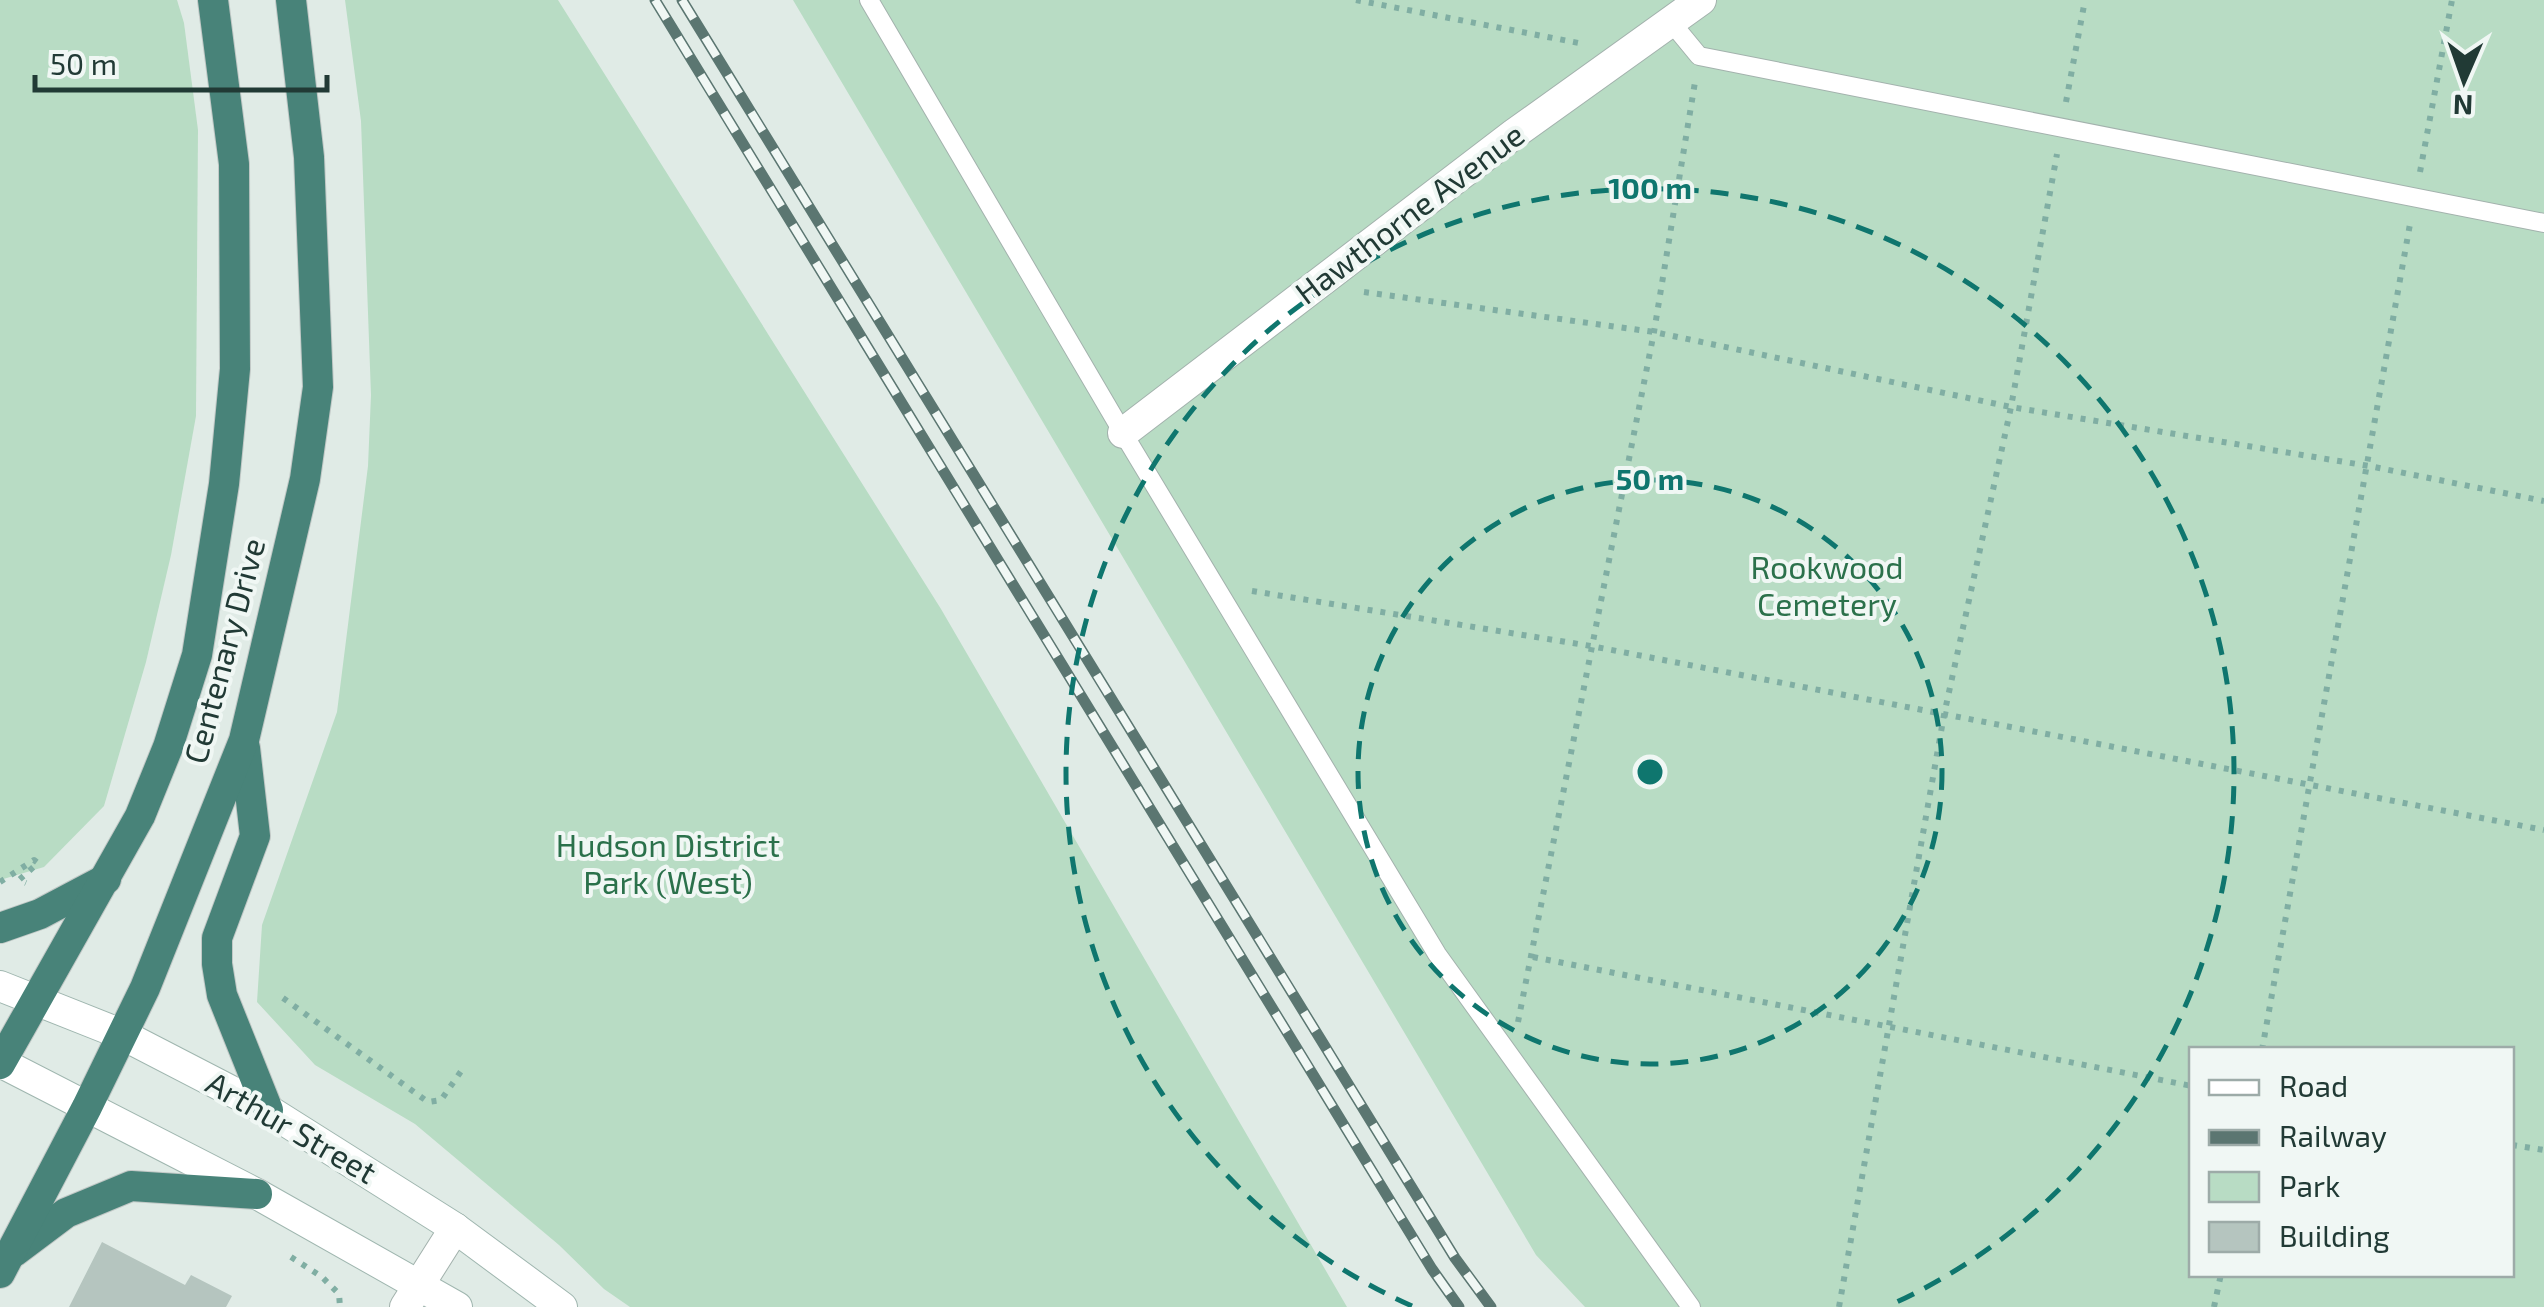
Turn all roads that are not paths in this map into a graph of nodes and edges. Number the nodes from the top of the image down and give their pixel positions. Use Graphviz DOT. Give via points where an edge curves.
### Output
graph roads {
  1 [pos="213,0"];
  2 [pos="291,0"];
  3 [pos="869,0"];
  4 [pos="1701,0"];
  5 [pos="1671,22"];
  6 [pos="2544,223"];
  7 [pos="1123,432"];
  8 [pos="244,740"];
  9 [pos="108,878"];
  10 [pos="0,928"];
  11 [pos="0,986"];
  12 [pos="36,1001"];
  13 [pos="121,1034"];
  14 [pos="0,1063"];
  15 [pos="87,1107"];
  16 [pos="268,1110"];
  17 [pos="257,1194"];
  18 [pos="456,1228"];
  19 [pos="4,1265"];
  20 [pos="412,1296"];
  21 [pos="457,1307"];
  22 [pos="562,1307"];
  23 [pos="1690,1307"];
  1 -- 9 [label="highway, Centenary Drive" via="234,164 235,368 224,484 197,655 168,747"];
  2 -- 8 [label="highway, Centenary Drive" via="309,157 318,387 306,479"];
  3 -- 7 [label="lane"];
  4 -- 5 [label="main road, Hawthorne Avenue"];
  5 -- 6 [label="lane" via="1700,56"];
  5 -- 7 [label="main road, Hawthorne Avenue"];
  7 -- 23 [label="lane" via="1437,954"];
  8 -- 13 [label="highway, Centenary Drive"];
  8 -- 16 [label="highway" via="255,836 217,938 217,964 222,994"];
  9 -- 10 [label="highway"];
  9 -- 12 [label="highway, Centenary Drive"];
  11 -- 12 [label="main road, Arthur Street"];
  12 -- 13 [label="main road, Arthur Street"];
  12 -- 14 [label="highway, Centenary Drive"];
  13 -- 15 [label="highway, Centenary Drive"];
  13 -- 16 [label="main road, Arthur Street"];
  14 -- 15 [label="main road"];
  15 -- 17 [label="main road"];
  15 -- 19 [label="highway, Centenary Drive"];
  16 -- 18 [label="main road, Arthur Street"];
  17 -- 19 [label="highway" via="131,1186 66,1213"];
  17 -- 20 [label="main road"];
  18 -- 20 [label="main road"];
  18 -- 22 [label="main road, Arthur Street"];
  20 -- 21 [label="main road"];
}
